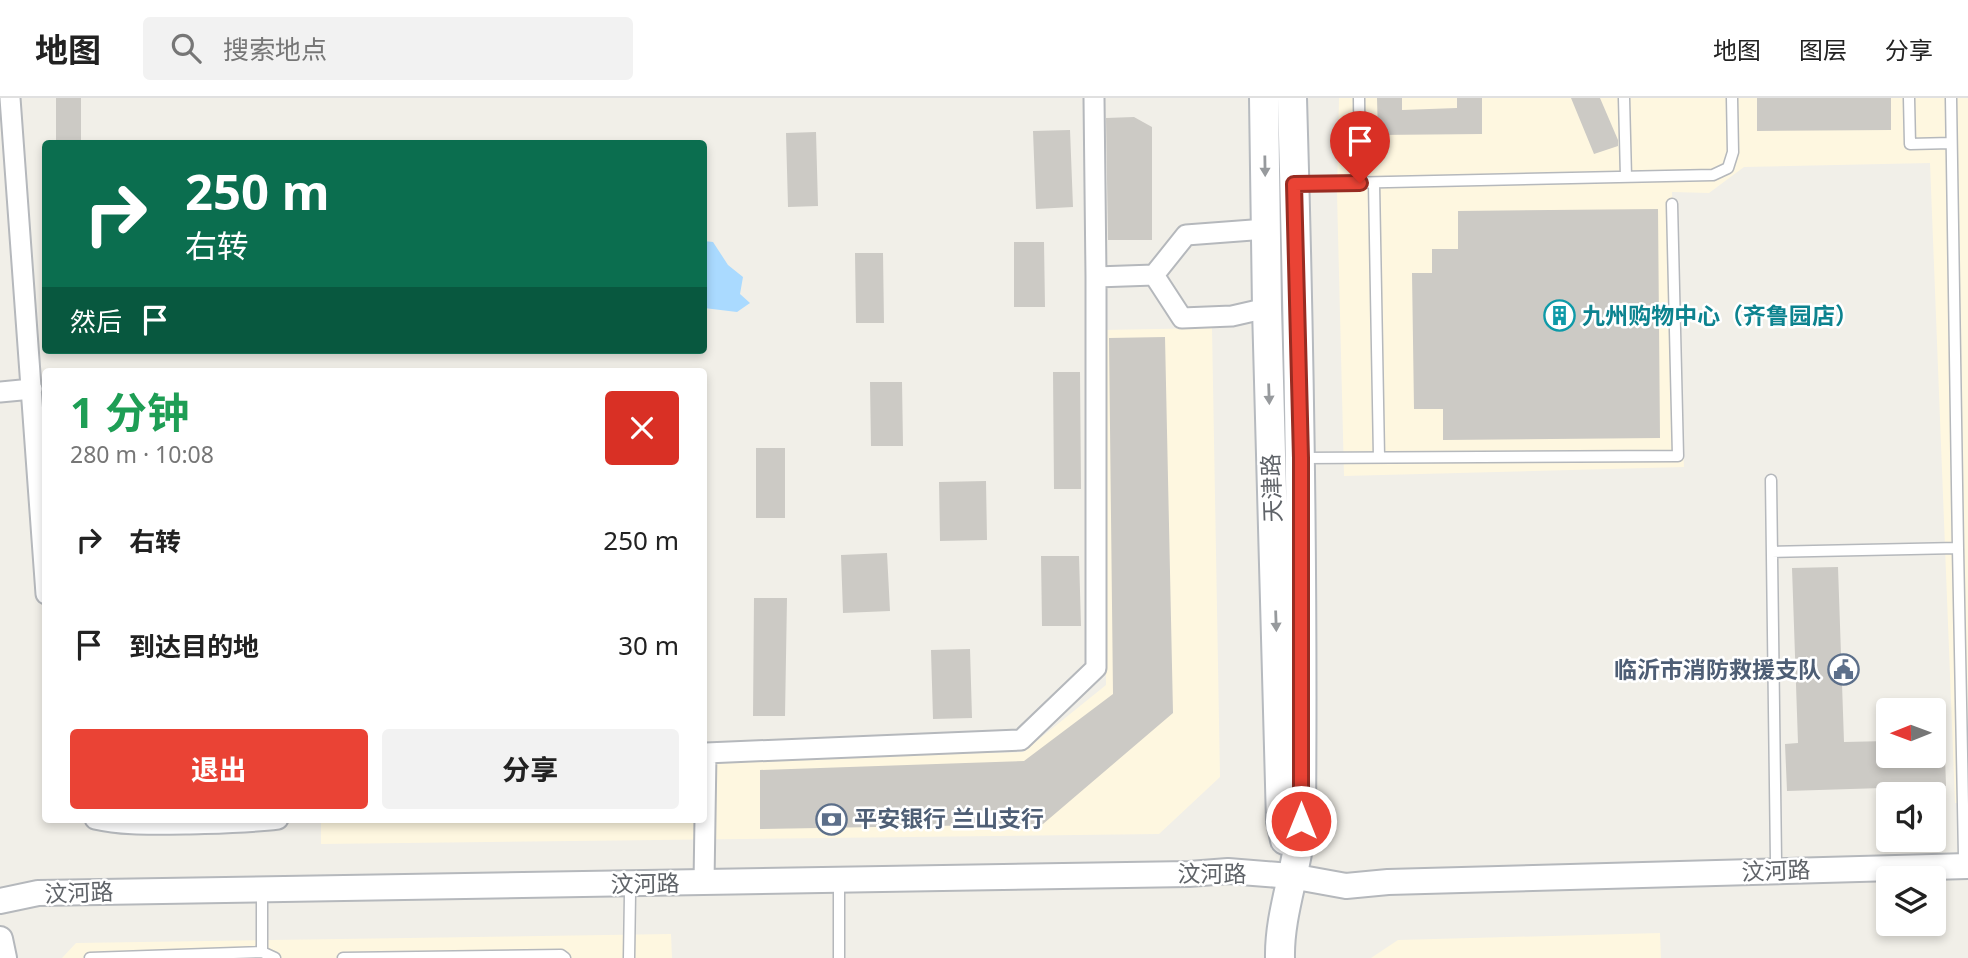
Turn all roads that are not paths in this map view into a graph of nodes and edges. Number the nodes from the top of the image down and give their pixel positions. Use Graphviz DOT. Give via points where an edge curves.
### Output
graph roads {
  1 [pos="10,98"];
  2 [pos="1094,98"];
  3 [pos="1264,98"];
  4 [pos="1292,98"];
  5 [pos="1359,98"];
  6 [pos="1624,98"];
  7 [pos="1732,98"];
  8 [pos="1909,98"];
  9 [pos="1951,98"];
  10 [pos="1951,143"];
  11 [pos="1626,177"];
  12 [pos="1360,183"];
  13 [pos="1374,183"];
  14 [pos="1294,184"];
  15 [pos="1672,204"];
  16 [pos="1266,229"];
  17 [pos="1154,275"];
  18 [pos="1096,277"];
  19 [pos="1267,308"];
  20 [pos="32,389"];
  21 [pos="0,392"];
  22 [pos="40,417"];
  23 [pos="1379,457"];
  24 [pos="1301,458"];
  25 [pos="42,476"];
  26 [pos="1771,481"];
  27 [pos="1958,548"];
  28 [pos="1772,552"];
  29 [pos="707,752"];
  30 [pos="1965,755"];
  31 [pos="110,823"];
  32 [pos="250,823"];
  33 [pos="704,823"];
  34 [pos="1967,860"];
  35 [pos="1776,862"];
  36 [pos="1292,876"];
  37 [pos="704,883"];
  38 [pos="839,890"];
  39 [pos="630,894"];
  40 [pos="262,901"];
  41 [pos="0,902"];
  42 [pos="0,939"];
  43 [pos="262,951"];
  44 [pos="4,958"];
  45 [pos="90,958"];
  46 [pos="275,958"];
  47 [pos="343,958"];
  48 [pos="565,958"];
  49 [pos="629,958"];
  50 [pos="839,958"];
  51 [pos="1280,958"];
  52 [pos="1300,958"];
  1 -- 20 [label="street"];
  2 -- 18 [label="street"];
  3 -- 16 [label="main road, 天津路, one-way"];
  4 -- 14 [label="main road, 天津路"];
  5 -- 12 [label="lane"];
  6 -- 11 [label="lane"];
  7 -- 11 [label="lane" via="1733,152 1728,168 1713,175"];
  8 -- 10 [label="lane" via="1910,144"];
  9 -- 10 [label="lane"];
  10 -- 27 [label="lane"];
  11 -- 13 [label="lane"];
  12 -- 13 [label="lane"];
  12 -- 14 [label="lane"];
  13 -- 23 [label="lane"];
  14 -- 24 [label="main road, 天津路"];
  15 -- 23 [label="lane" via="1678,456"];
  16 -- 17 [label="street" via="1186,235"];
  16 -- 19 [label="main road, 天津路"];
  17 -- 18 [label="street"];
  17 -- 19 [label="street" via="1182,318 1232,316"];
  18 -- 29 [label="street" via="1096,668 1021,740"];
  19 -- 36 [label="main road, 天津路, one-way" via="1281,821"];
  20 -- 21 [label="street"];
  20 -- 22 [label="street"];
  22 -- 25 [label="street"];
  23 -- 24 [label="lane"];
  24 -- 36 [label="main road, 天津路" via="1301,821"];
  26 -- 28 [label="lane"];
  27 -- 28 [label="lane"];
  27 -- 30 [label="lane"];
  28 -- 35 [label="lane"];
  30 -- 34 [label="lane"];
  31 -- 32 [label="street"];
  33 -- 37 [label="street"];
  34 -- 35 [label="street, 汶河路"];
  34 -- 36 [label="street, 汶河路" via="1346,886"];
  35 -- 36 [label="street, 汶河路"];
  36 -- 37 [label="street, 汶河路" via="1228,871"];
  36 -- 38 [label="street, 汶河路" via="1229,883"];
  36 -- 51 [label="main road, 天津路" via="1279,933"];
  36 -- 52 [label="main road, 天津路"];
  37 -- 41 [label="street, 汶河路" via="38,893"];
  38 -- 39 [label="street, 汶河路"];
  38 -- 50 [label="lane"];
  39 -- 40 [label="street, 汶河路"];
  39 -- 49 [label="lane"];
  40 -- 41 [label="street, 汶河路" via="39,910"];
  40 -- 43 [label="lane"];
  42 -- 44 [label="street"];
  43 -- 45 [label="lane"];
  43 -- 46 [label="lane"];
  47 -- 48 [label="lane"];
}
